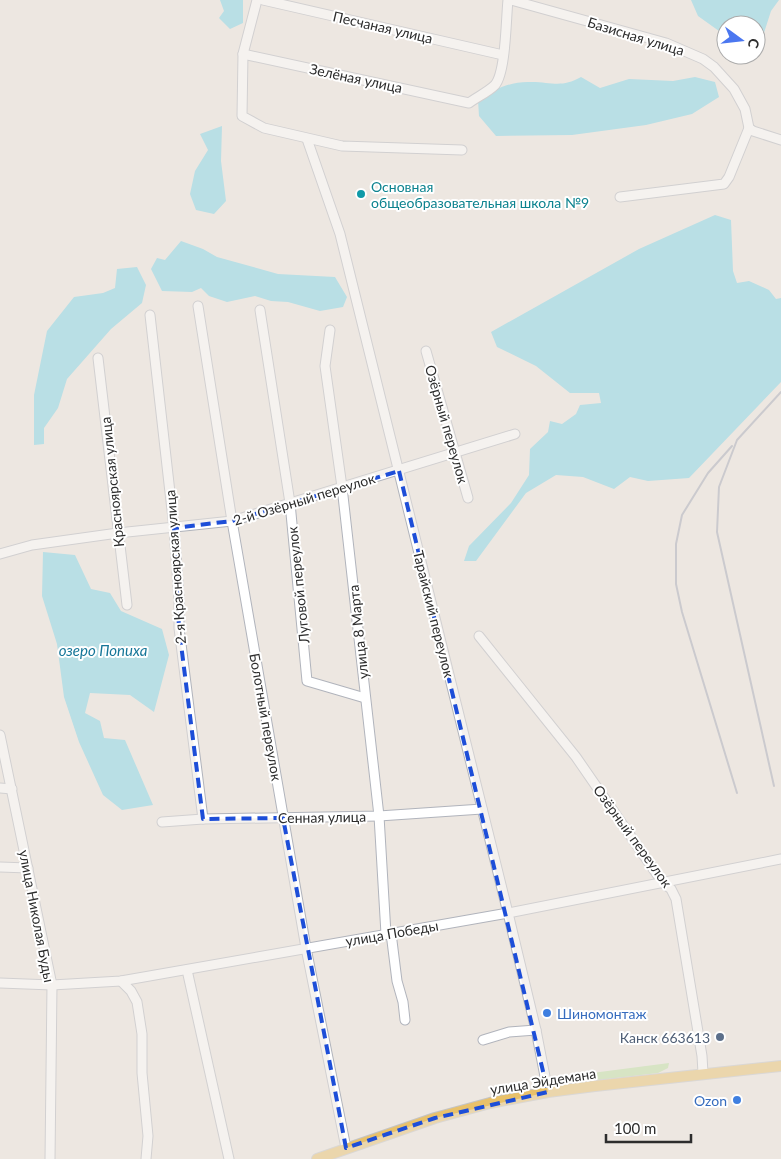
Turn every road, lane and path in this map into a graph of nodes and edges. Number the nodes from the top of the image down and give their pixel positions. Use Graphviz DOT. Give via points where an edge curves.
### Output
graph roads {
  1 [pos="257,0"];
  2 [pos="263,0"];
  3 [pos="509,0"];
  4 [pos="243,54"];
  5 [pos="503,55"];
  6 [pos="749,128"];
  7 [pos="307,139"];
  8 [pos="781,140"];
  9 [pos="462,150"];
  10 [pos="620,198"];
  11 [pos="198,306"];
  12 [pos="260,310"];
  13 [pos="150,315"];
  14 [pos="330,330"];
  15 [pos="426,351"];
  16 [pos="98,358"];
  17 [pos="515,434"];
  18 [pos="454,454"];
  19 [pos="399,471"];
  20 [pos="342,487"];
  21 [pos="468,498"];
  22 [pos="290,503"];
  23 [pos="232,521"];
  24 [pos="174,528"];
  25 [pos="118,533"];
  26 [pos="0,554"];
  27 [pos="126,605"];
  28 [pos="479,636"];
  29 [pos="365,698"];
  30 [pos="0,735"];
  31 [pos="0,788"];
  32 [pos="12,789"];
  33 [pos="482,809"];
  34 [pos="379,816"];
  35 [pos="284,818"];
  36 [pos="204,819"];
  37 [pos="162,822"];
  38 [pos="781,859"];
  39 [pos="0,868"];
  40 [pos="28,868"];
  41 [pos="663,882"];
  42 [pos="508,913"];
  43 [pos="389,934"];
  44 [pos="306,948"];
  45 [pos="187,970"];
  46 [pos="121,980"];
  47 [pos="0,983"];
  48 [pos="52,985"];
  49 [pos="405,1020"];
  50 [pos="536,1030"];
  51 [pos="483,1040"];
  52 [pos="781,1066"];
  53 [pos="703,1073"];
  54 [pos="548,1092"];
  55 [pos="346,1148"];
  56 [pos="50,1159"];
  57 [pos="146,1159"];
  58 [pos="229,1159"];
  59 [pos="317,1159"];
  1 -- 4 [label="street"];
  2 -- 5 [label="street, Песчаная улица"];
  3 -- 5 [label="street"];
  3 -- 6 [label="street, Базисная улица" via="666,43 704,59 734,90 745,109"];
  4 -- 5 [label="street, Зелёная улица" via="469,103 499,79"];
  4 -- 7 [label="street" via="242,116 264,128"];
  6 -- 8 [label="street"];
  6 -- 10 [label="street" via="724,184"];
  7 -- 9 [label="street" via="342,146"];
  7 -- 19 [label="street, Тарайский переулок" via="340,234"];
  11 -- 23 [label="street, Болотный переулок"];
  12 -- 22 [label="street, Луговой переулок"];
  13 -- 24 [label="street, 2-я Красноярская улица"];
  14 -- 20 [label="street, улица 8 Марта" via="325,366"];
  15 -- 18 [label="street, Озёрный переулок"];
  16 -- 25 [label="street, Красноярская улица"];
  17 -- 18 [label="street, 2-й Озёрный переулок"];
  18 -- 19 [label="street, 2-й Озёрный переулок"];
  18 -- 21 [label="street, Озёрный переулок"];
  19 -- 20 [label="street, 2-й Озёрный переулок"];
  19 -- 33 [label="street, Тарайский переулок"];
  20 -- 22 [label="street, 2-й Озёрный переулок"];
  20 -- 29 [label="street, улица 8 Марта"];
  22 -- 23 [label="street, 2-й Озёрный переулок"];
  22 -- 29 [label="street, Луговой переулок" via="307,681"];
  23 -- 24 [label="street, 2-й Озёрный переулок"];
  23 -- 35 [label="street, Болотный переулок"];
  24 -- 25 [label="street, 2-й Озёрный переулок"];
  24 -- 36 [label="street, 2-я Красноярская улица" via="179,628"];
  25 -- 26 [label="street, 2-й Озёрный переулок" via="32,545"];
  25 -- 27 [label="street, Красноярская улица"];
  28 -- 41 [label="street, Озёрный переулок" via="576,757"];
  29 -- 34 [label="street, улица 8 Марта"];
  30 -- 32 [label="street, улица Николая Буды"];
  31 -- 32 [label="street"];
  32 -- 40 [label="street, улица Николая Буды"];
  33 -- 34 [label="street, Сенная улица"];
  33 -- 42 [label="street, Тарайский переулок"];
  34 -- 35 [label="street, Сенная улица"];
  34 -- 43 [label="street, улица 8 Марта"];
  35 -- 36 [label="street, Сенная улица"];
  35 -- 44 [label="street, Болотный переулок"];
  36 -- 37 [label="street, Сенная улица"];
  38 -- 41 [label="street, улица Победы"];
  39 -- 40 [label="street"];
  40 -- 48 [label="street, улица Николая Буды"];
  41 -- 42 [label="street, улица Победы"];
  41 -- 53 [label="street, Озёрный переулок" via="676,899"];
  42 -- 43 [label="street, улица Победы"];
  42 -- 50 [label="street, Тарайский переулок"];
  43 -- 44 [label="street, улица Победы"];
  43 -- 49 [label="street, улица 8 Марта"];
  44 -- 45 [label="street, улица Победы"];
  44 -- 55 [label="street, Болотный переулок"];
  45 -- 46 [label="street, улица Победы"];
  45 -- 58 [label="street"];
  46 -- 48 [label="street, улица Победы"];
  46 -- 57 [label="street" via="137,1002 142,1034 148,1136"];
  47 -- 48 [label="street, улица Победы"];
  48 -- 56 [label="street, улица Николая Буды"];
  50 -- 51 [label="street" via="509,1032"];
  50 -- 54 [label="street, Тарайский переулок"];
  52 -- 53 [label="main road, улица Эйдемана"];
  53 -- 54 [label="main road, улица Эйдемана"];
  54 -- 55 [label="main road, улица Эйдемана" via="435,1118"];
  55 -- 59 [label="main road, улица Эйдемана"];
}
